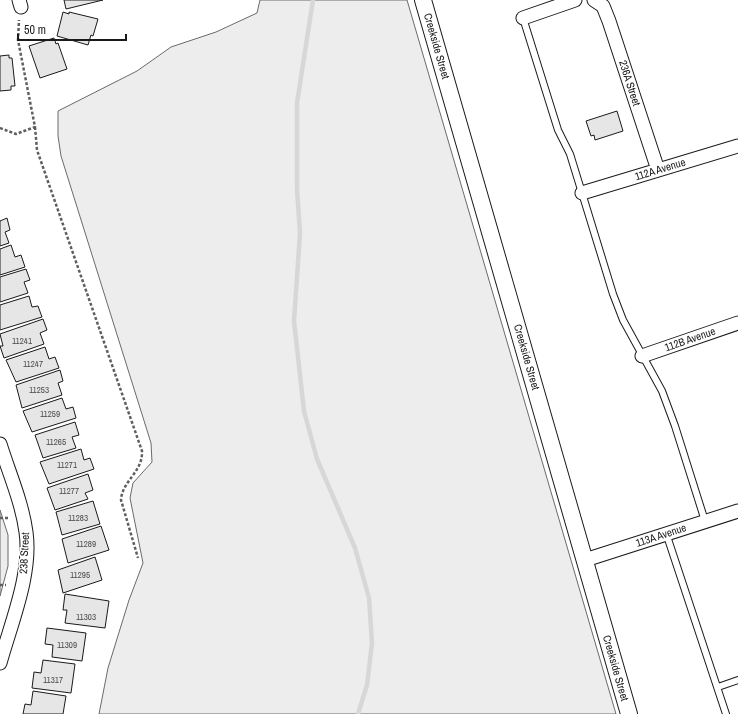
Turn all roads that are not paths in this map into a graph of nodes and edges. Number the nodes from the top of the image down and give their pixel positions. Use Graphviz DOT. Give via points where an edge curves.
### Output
graph roads {
  1 [pos="423,0"];
  2 [pos="575,0"];
  3 [pos="595,0"];
  4 [pos="524,18"];
  5 [pos="738,146"];
  6 [pos="658,170"];
  7 [pos="582,193"];
  8 [pos="738,323"];
  9 [pos="642,356"];
  10 [pos="0,444"];
  11 [pos="738,511"];
  12 [pos="705,521"];
  13 [pos="666,534"];
  14 [pos="585,560"];
  15 [pos="3,638"];
  16 [pos="0,663"];
  17 [pos="738,680"];
  18 [pos="718,687"];
  19 [pos="629,714"];
  20 [pos="726,714"];
  1 -- 14 [label="street, Creekside Street"];
  2 -- 4 [label="street"];
  3 -- 6 [label="street, 236A Street" via="603,6 609,21"];
  4 -- 7 [label="lane" via="558,130 570,154"];
  5 -- 6 [label="street, 112A Avenue"];
  6 -- 7 [label="street, 112A Avenue"];
  7 -- 9 [label="lane" via="613,294"];
  8 -- 9 [label="street, 112B Avenue"];
  9 -- 12 [label="lane" via="662,390"];
  10 -- 15 [label="street, 238 Street" via="24,517 26,534 22,586"];
  11 -- 12 [label="street, 113A Avenue"];
  12 -- 13 [label="street, 113A Avenue"];
  13 -- 14 [label="street, 113A Avenue"];
  13 -- 18 [label="lane"];
  14 -- 19 [label="street, Creekside Street"];
  15 -- 16 [label="street, 238 Street"];
  17 -- 18 [label="lane"];
  18 -- 20 [label="lane"];
}
